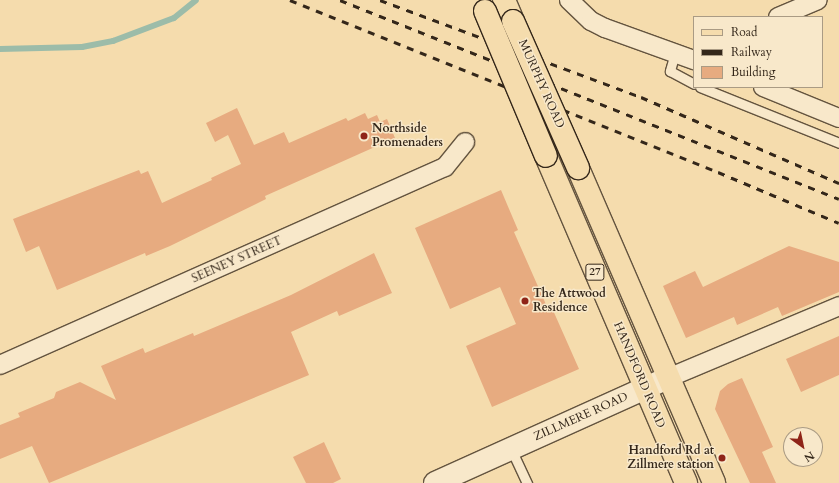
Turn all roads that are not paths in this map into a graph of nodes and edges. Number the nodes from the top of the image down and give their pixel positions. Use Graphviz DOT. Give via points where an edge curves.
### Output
graph roads {
  1 [pos="504,0"];
  2 [pos="569,0"];
  3 [pos="818,0"];
  4 [pos="483,5"];
  5 [pos="780,16"];
  6 [pos="676,53"];
  7 [pos="693,60"];
  8 [pos="693,84"];
  9 [pos="702,88"];
  10 [pos="765,88"];
  11 [pos="839,118"];
  12 [pos="465,142"];
  13 [pos="839,143"];
  14 [pos="546,156"];
  15 [pos="839,306"];
  16 [pos="0,365"];
  17 [pos="668,378"];
  18 [pos="645,389"];
  19 [pos="511,449"];
  20 [pos="435,483"];
  21 [pos="527,483"];
  22 [pos="686,483"];
  23 [pos="714,483"];
  1 -- 17 [label="main road, MURPHY ROAD / 27, bridge"];
  2 -- 6 [label="street" via="598,24"];
  3 -- 5 [label="street"];
  4 -- 14 [label="main road, MURPHY ROAD / 27, bridge"];
  6 -- 7 [label="street"];
  6 -- 8 [label="lane" via="670,72"];
  9 -- 13 [label="lane"];
  10 -- 11 [label="street"];
  12 -- 16 [label="street, SEENEY STREET" via="445,166"];
  14 -- 18 [label="main road, HANDFORD ROAD / 27"];
  15 -- 17 [label="street, ZILLMERE ROAD"];
  17 -- 18 [label="main road, ZILLMERE ROAD"];
  17 -- 23 [label="main road, 27"];
  18 -- 19 [label="main road, ZILLMERE ROAD"];
  18 -- 22 [label="main road, HANDFORD ROAD / 27"];
  19 -- 20 [label="main road, ZILLMERE ROAD"];
  19 -- 21 [label="lane"];
}
